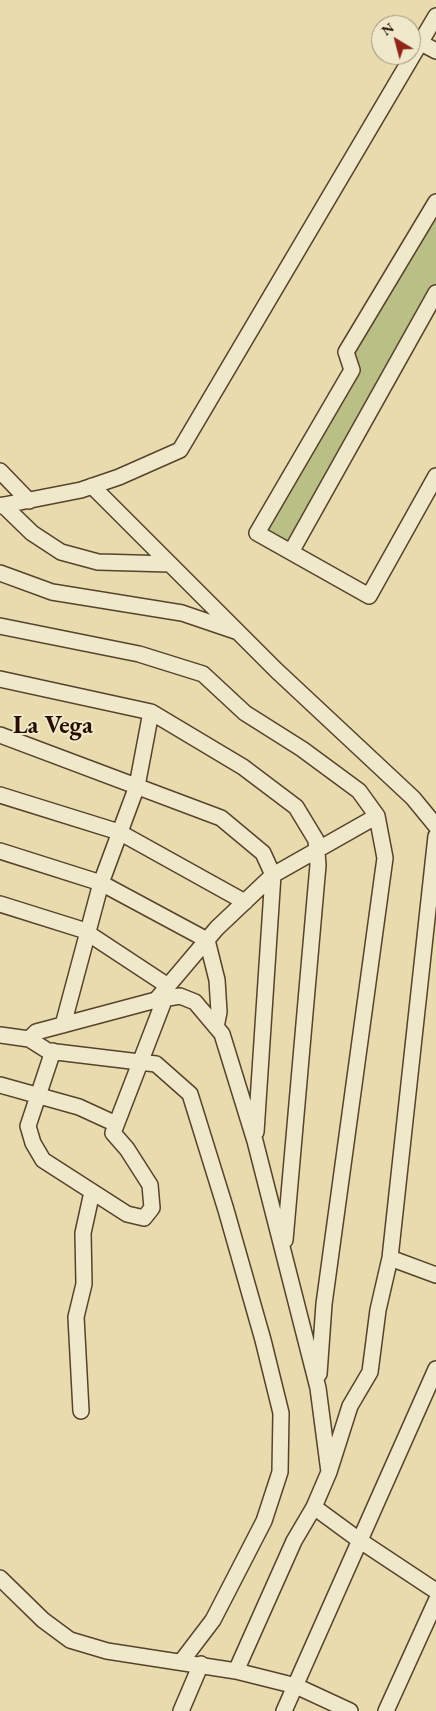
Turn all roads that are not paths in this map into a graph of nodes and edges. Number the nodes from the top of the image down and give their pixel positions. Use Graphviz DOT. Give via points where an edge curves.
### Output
graph roads {
  1 [pos="436,16"];
  2 [pos="421,43"];
  3 [pos="436,51"];
  4 [pos="408,65"];
  5 [pos="436,202"];
  6 [pos="436,293"];
  7 [pos="0,471"];
  8 [pos="436,476"];
  9 [pos="92,486"];
  10 [pos="29,501"];
  11 [pos="2,506"];
  12 [pos="291,552"];
  13 [pos="170,564"];
  14 [pos="0,573"];
  15 [pos="0,626"];
  16 [pos="239,632"];
  17 [pos="0,679"];
  18 [pos="151,712"];
  19 [pos="0,735"];
  20 [pos="137,786"];
  21 [pos="0,795"];
  22 [pos="377,816"];
  23 [pos="436,826"];
  24 [pos="119,832"];
  25 [pos="436,836"];
  26 [pos="316,849"];
  27 [pos="0,851"];
  28 [pos="273,875"];
  29 [pos="101,883"];
  30 [pos="245,902"];
  31 [pos="0,904"];
  32 [pos="87,933"];
  33 [pos="207,940"];
  34 [pos="163,994"];
  35 [pos="63,1025"];
  36 [pos="216,1027"];
  37 [pos="0,1035"];
  38 [pos="29,1039"];
  39 [pos="53,1051"];
  40 [pos="140,1062"];
  41 [pos="0,1085"];
  42 [pos="38,1095"];
  43 [pos="116,1124"];
  44 [pos="256,1141"];
  45 [pos="92,1192"];
  46 [pos="284,1252"];
  47 [pos="390,1258"];
  48 [pos="436,1275"];
  49 [pos="436,1369"];
  50 [pos="318,1388"];
  51 [pos="81,1411"];
  52 [pos="329,1472"];
  53 [pos="314,1507"];
  54 [pos="359,1540"];
  55 [pos="0,1578"];
  56 [pos="436,1591"];
  57 [pos="436,1601"];
  58 [pos="181,1662"];
  59 [pos="201,1664"];
  60 [pos="236,1671"];
  61 [pos="296,1686"];
  62 [pos="180,1711"];
  63 [pos="284,1711"];
  64 [pos="350,1711"];
  65 [pos="386,1711"];
  1 -- 2 [label="street"];
  2 -- 3 [label="street"];
  4 -- 9 [label="street" via="180,450"];
  5 -- 12 [label="street" via="346,352 352,370 257,533"];
  6 -- 12 [label="street"];
  7 -- 10 [label="street"];
  8 -- 12 [label="street" via="369,596"];
  9 -- 10 [label="street"];
  9 -- 13 [label="street"];
  10 -- 11 [label="street"];
  11 -- 13 [label="street" via="32,533 61,552 98,562"];
  13 -- 16 [label="street"];
  14 -- 16 [label="street" via="52,592 182,613"];
  15 -- 22 [label="street" via="139,654 203,674 244,713 302,749 359,791"];
  16 -- 23 [label="street" via="413,798"];
  17 -- 18 [label="street"];
  18 -- 20 [label="street"];
  18 -- 26 [label="street" via="243,767 296,807 316,840"];
  19 -- 20 [label="street"];
  20 -- 24 [label="street"];
  20 -- 28 [label="street" via="221,818 263,853"];
  21 -- 24 [label="street"];
  22 -- 26 [label="street"];
  22 -- 50 [label="street" via="385,858 324,1304"];
  24 -- 29 [label="street"];
  24 -- 30 [label="street"];
  25 -- 47 [label="street"];
  26 -- 28 [label="street"];
  26 -- 46 [label="street" via="318,865"];
  27 -- 29 [label="street"];
  28 -- 30 [label="street"];
  28 -- 44 [label="street"];
  29 -- 32 [label="street"];
  29 -- 33 [label="street"];
  30 -- 33 [label="street"];
  31 -- 32 [label="street"];
  32 -- 34 [label="street"];
  32 -- 35 [label="street"];
  33 -- 34 [label="street"];
  33 -- 36 [label="street" via="216,980 219,1012"];
  34 -- 35 [label="street"];
  34 -- 36 [label="street" via="195,1002"];
  34 -- 40 [label="street"];
  35 -- 38 [label="street" via="36,1032"];
  36 -- 44 [label="street" via="222,1034"];
  37 -- 38 [label="street"];
  38 -- 39 [label="street"];
  39 -- 40 [label="street"];
  39 -- 42 [label="street"];
  40 -- 43 [label="street"];
  40 -- 58 [label="street" via="156,1064 190,1094 237,1247 281,1413 280,1472 264,1521 214,1620"];
  41 -- 42 [label="street"];
  42 -- 43 [label="street" via="79,1107"];
  42 -- 45 [label="street" via="28,1126 33,1143 43,1160"];
  43 -- 45 [label="street" via="113,1133 150,1185 152,1208 144,1218 136,1217"];
  44 -- 46 [label="street"];
  45 -- 51 [label="street" via="83,1232 84,1284 76,1317"];
  46 -- 50 [label="street"];
  47 -- 48 [label="street"];
  47 -- 52 [label="street" via="378,1310 370,1372 350,1406"];
  49 -- 54 [label="street"];
  50 -- 52 [label="street"];
  52 -- 53 [label="street"];
  53 -- 54 [label="street"];
  53 -- 60 [label="street" via="294,1541"];
  54 -- 56 [label="street"];
  54 -- 61 [label="street"];
  55 -- 58 [label="street" via="43,1620 70,1640 106,1651"];
  57 -- 65 [label="street"];
  58 -- 59 [label="street"];
  59 -- 60 [label="street"];
  59 -- 62 [label="street"];
  60 -- 61 [label="street"];
  61 -- 63 [label="street"];
  61 -- 64 [label="street"];
}
